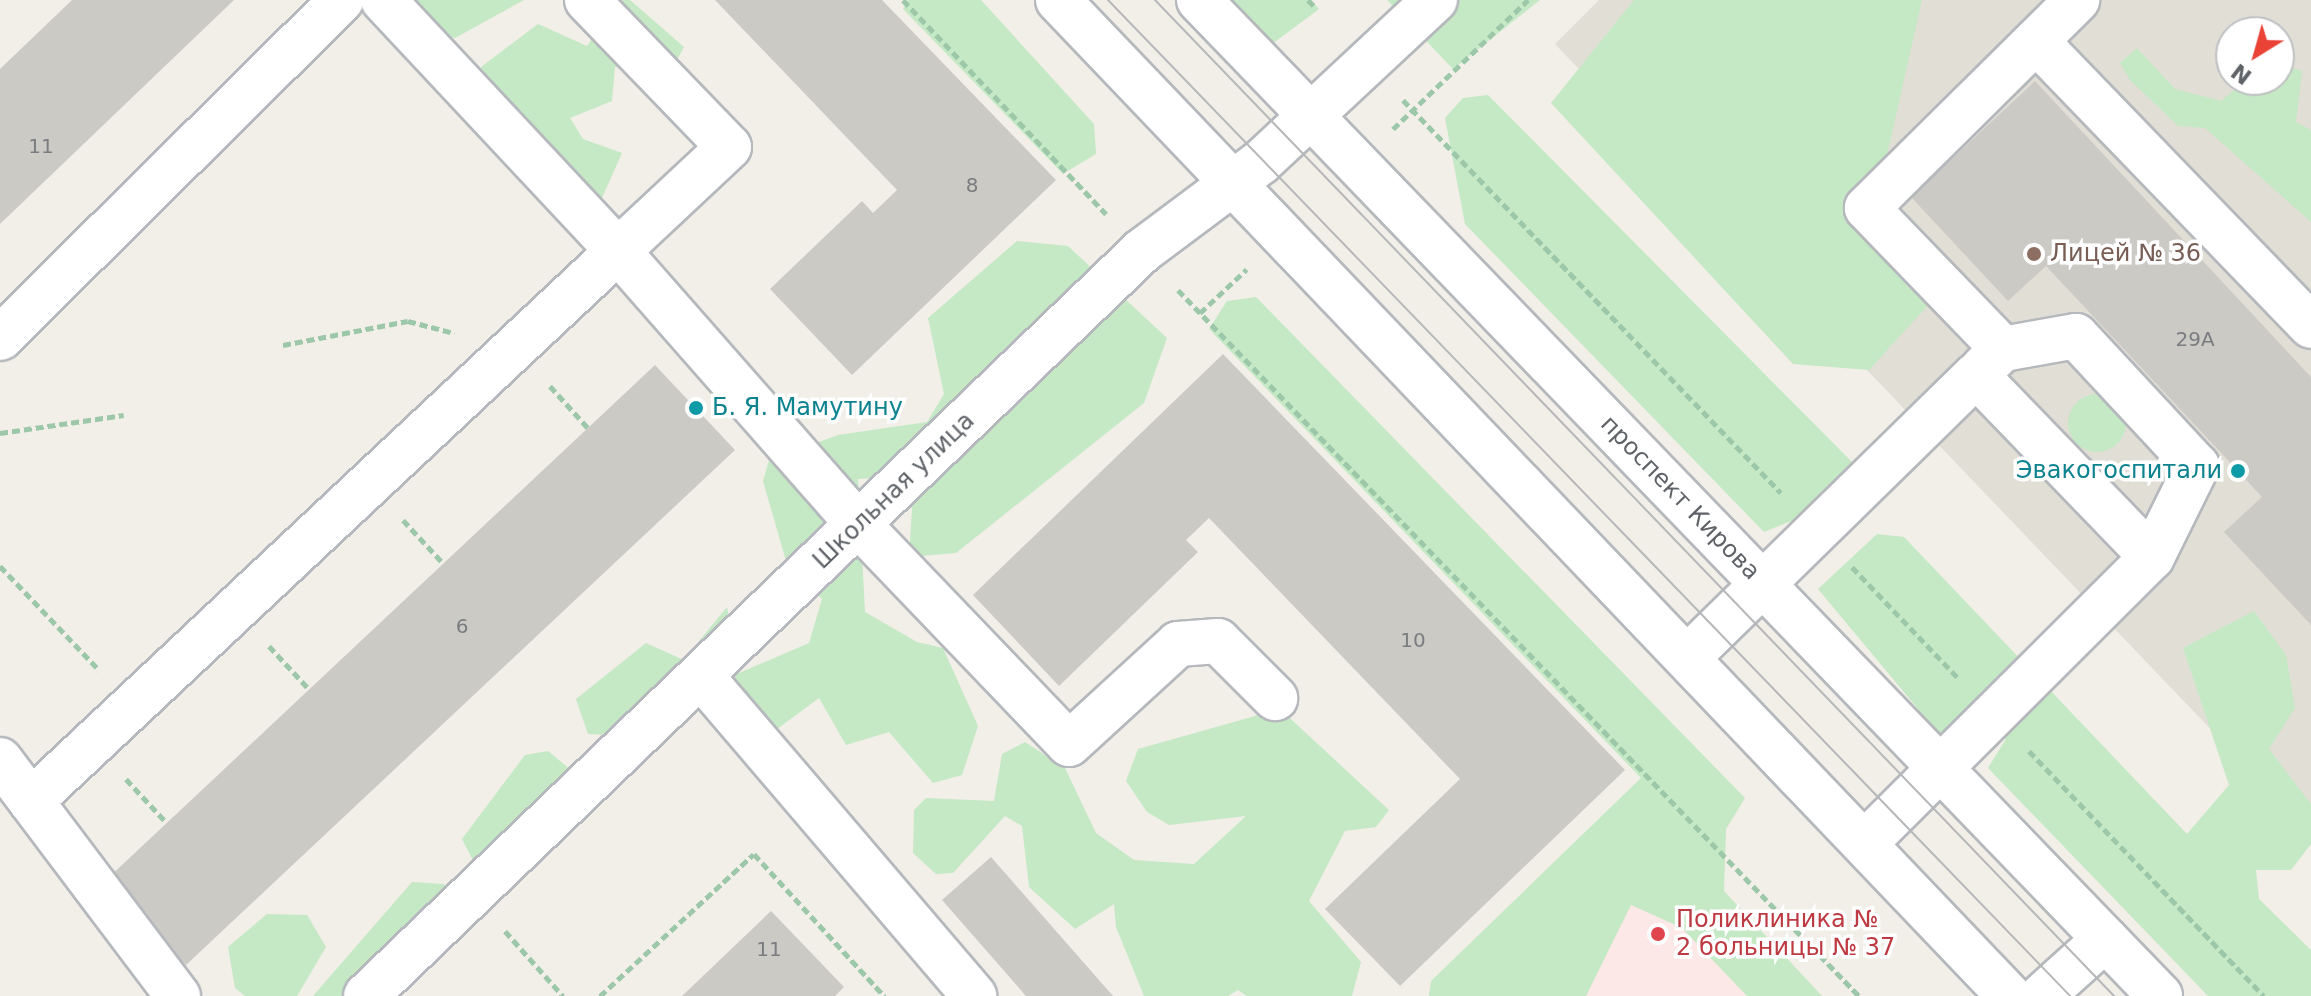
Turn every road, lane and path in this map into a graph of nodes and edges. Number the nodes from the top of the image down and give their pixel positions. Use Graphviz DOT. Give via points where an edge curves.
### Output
graph roads {
  1 [pos="341,0"];
  2 [pos="383,0"];
  3 [pos="587,0"];
  4 [pos="903,0"];
  5 [pos="1058,0"];
  6 [pos="1199,0"];
  7 [pos="1308,0"];
  8 [pos="1435,0"];
  9 [pos="1528,0"];
  10 [pos="2077,0"];
  11 [pos="1315,7"];
  12 [pos="2036,41"];
  13 [pos="1310,116"];
  14 [pos="1386,137"];
  15 [pos="1233,182"];
  16 [pos="1111,220"];
  17 [pos="618,251"];
  18 [pos="1247,268"];
  19 [pos="1172,283"];
  20 [pos="1200,313"];
  21 [pos="2311,326"];
  22 [pos="0,338"];
  23 [pos="283,345"];
  24 [pos="514,348"];
  25 [pos="1990,362"];
  26 [pos="124,415"];
  27 [pos="0,433"];
  28 [pos="859,525"];
  29 [pos="2152,557"];
  30 [pos="0,566"];
  31 [pos="1763,584"];
  32 [pos="1687,658"];
  33 [pos="701,676"];
  34 [pos="1275,698"];
  35 [pos="133,705"];
  36 [pos="0,760"];
  37 [pos="1940,769"];
  38 [pos="31,801"];
  39 [pos="1865,843"];
  40 [pos="472,894"];
  41 [pos="2105,939"];
  42 [pos="178,996"];
  43 [pos="366,996"];
  44 [pos="563,996"];
  45 [pos="600,996"];
  46 [pos="884,996"];
  47 [pos="974,996"];
  48 [pos="1859,996"];
  49 [pos="2009,996"];
  50 [pos="2042,996"];
  51 [pos="2160,996"];
  1 -- 22 [label="street"];
  2 -- 17 [label="street"];
  3 -- 17 [label="street" via="729,147"];
  4 -- 16 [label="path"];
  5 -- 15 [label="street"];
  6 -- 13 [label="street, проспект Кирова"];
  7 -- 11 [label="path"];
  8 -- 13 [label="street, Школьная улица"];
  9 -- 14 [label="path"];
  10 -- 12 [label="street"];
  12 -- 21 [label="street"];
  12 -- 25 [label="street" via="1867,208"];
  13 -- 15 [label="street, Школьная улица"];
  13 -- 31 [label="street, проспект Кирова"];
  15 -- 28 [label="street, Школьная улица" via="1142,251"];
  15 -- 32 [label="street"];
  17 -- 24 [label="street"];
  17 -- 28 [label="street"];
  18 -- 20 [label="path"];
  19 -- 20 [label="path"];
  20 -- 48 [label="path"];
  23 -- 24 [label="path" via="408,321"];
  24 -- 35 [label="street"];
  25 -- 29 [label="street"];
  25 -- 29 [label="street" via="2076,336 2197,466"];
  25 -- 31 [label="street"];
  26 -- 27 [label="path"];
  28 -- 33 [label="street, Школьная улица"];
  28 -- 34 [label="street" via="1069,744 1178,644 1218,641"];
  29 -- 37 [label="street"];
  30 -- 35 [label="path"];
  31 -- 32 [label="street"];
  31 -- 37 [label="street, проспект Кирова"];
  32 -- 39 [label="street"];
  33 -- 40 [label="street, Школьная улица"];
  33 -- 47 [label="street"];
  35 -- 38 [label="street"];
  36 -- 38 [label="street"];
  37 -- 39 [label="street"];
  37 -- 41 [label="street, проспект Кирова"];
  38 -- 42 [label="street"];
  39 -- 49 [label="street"];
  40 -- 43 [label="street, Школьная улица"];
  40 -- 44 [label="path"];
  41 -- 50 [label="street"];
  41 -- 51 [label="street, проспект Кирова"];
  45 -- 46 [label="path" via="754,854"];
}
